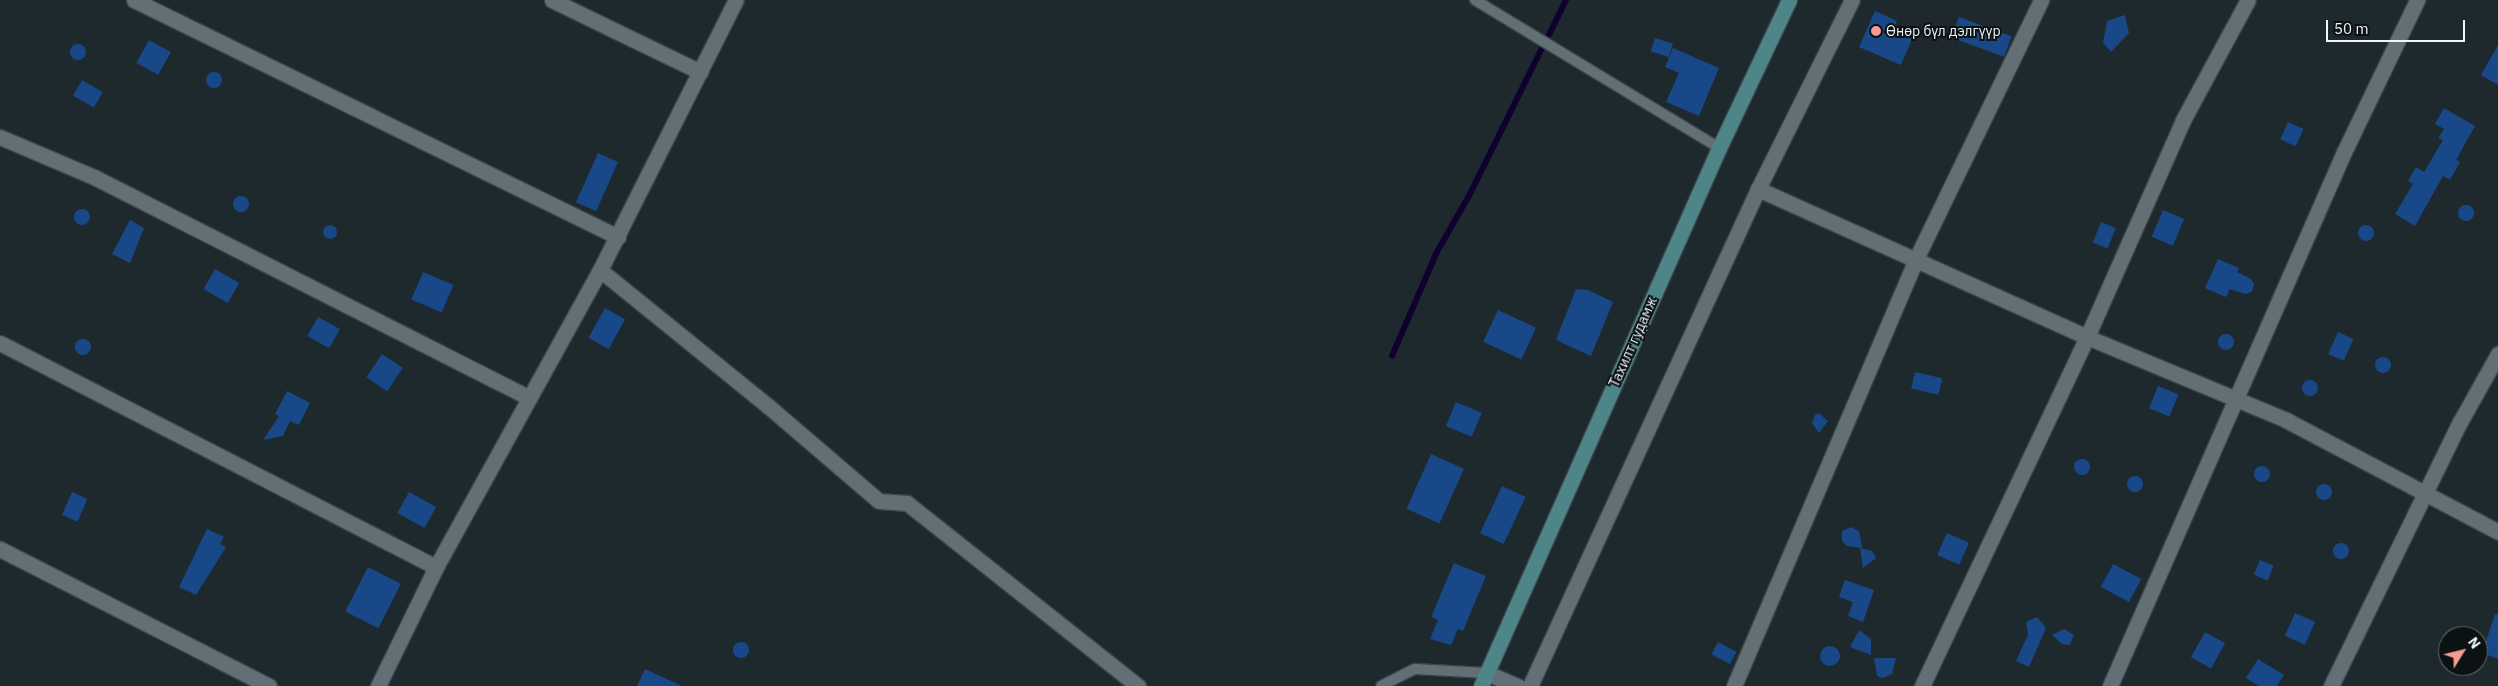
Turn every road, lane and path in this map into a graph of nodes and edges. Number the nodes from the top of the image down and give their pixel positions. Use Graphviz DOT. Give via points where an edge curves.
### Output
graph roads {
  1 [pos="134,0"];
  2 [pos="552,0"];
  3 [pos="736,0"];
  4 [pos="1475,0"];
  5 [pos="1789,0"];
  6 [pos="1852,0"];
  7 [pos="2042,0"];
  8 [pos="2248,0"];
  9 [pos="2417,0"];
  10 [pos="700,72"];
  11 [pos="0,137"];
  12 [pos="1719,148"];
  13 [pos="1758,189"];
  14 [pos="618,237"];
  15 [pos="1915,261"];
  16 [pos="600,270"];
  17 [pos="2087,336"];
  18 [pos="0,343"];
  19 [pos="2498,354"];
  20 [pos="529,398"];
  21 [pos="2238,399"];
  22 [pos="2424,494"];
  23 [pos="2498,532"];
  24 [pos="0,549"];
  25 [pos="436,567"];
  26 [pos="1484,680"];
  27 [pos="269,686"];
  28 [pos="378,686"];
  29 [pos="1138,686"];
  30 [pos="1381,686"];
  31 [pos="1518,686"];
  32 [pos="1530,686"];
  33 [pos="1734,686"];
  34 [pos="1922,686"];
  35 [pos="2110,686"];
  36 [pos="2331,686"];
  1 -- 14 [label="street"];
  2 -- 10 [label="street"];
  3 -- 10 [label="street"];
  4 -- 12 [label="lane"];
  5 -- 12 [label="main road, Тахилт гудамж"];
  6 -- 13 [label="street"];
  7 -- 15 [label="street"];
  8 -- 17 [label="street" via="2183,120"];
  9 -- 21 [label="street" via="2344,152"];
  10 -- 14 [label="street"];
  11 -- 20 [label="street" via="94,177"];
  12 -- 26 [label="main road, Тахилт гудамж"];
  13 -- 15 [label="street"];
  13 -- 32 [label="street"];
  14 -- 16 [label="street"];
  15 -- 17 [label="street"];
  15 -- 33 [label="street"];
  16 -- 20 [label="street"];
  16 -- 29 [label="street" via="880,501 907,503"];
  17 -- 21 [label="street"];
  17 -- 34 [label="street"];
  18 -- 25 [label="street"];
  19 -- 22 [label="street"];
  20 -- 25 [label="street"];
  21 -- 22 [label="street" via="2286,420"];
  21 -- 35 [label="street"];
  22 -- 23 [label="street"];
  22 -- 36 [label="street"];
  24 -- 27 [label="street"];
  25 -- 28 [label="street"];
  26 -- 30 [label="lane" via="1415,669"];
  26 -- 31 [label="street"];
}
